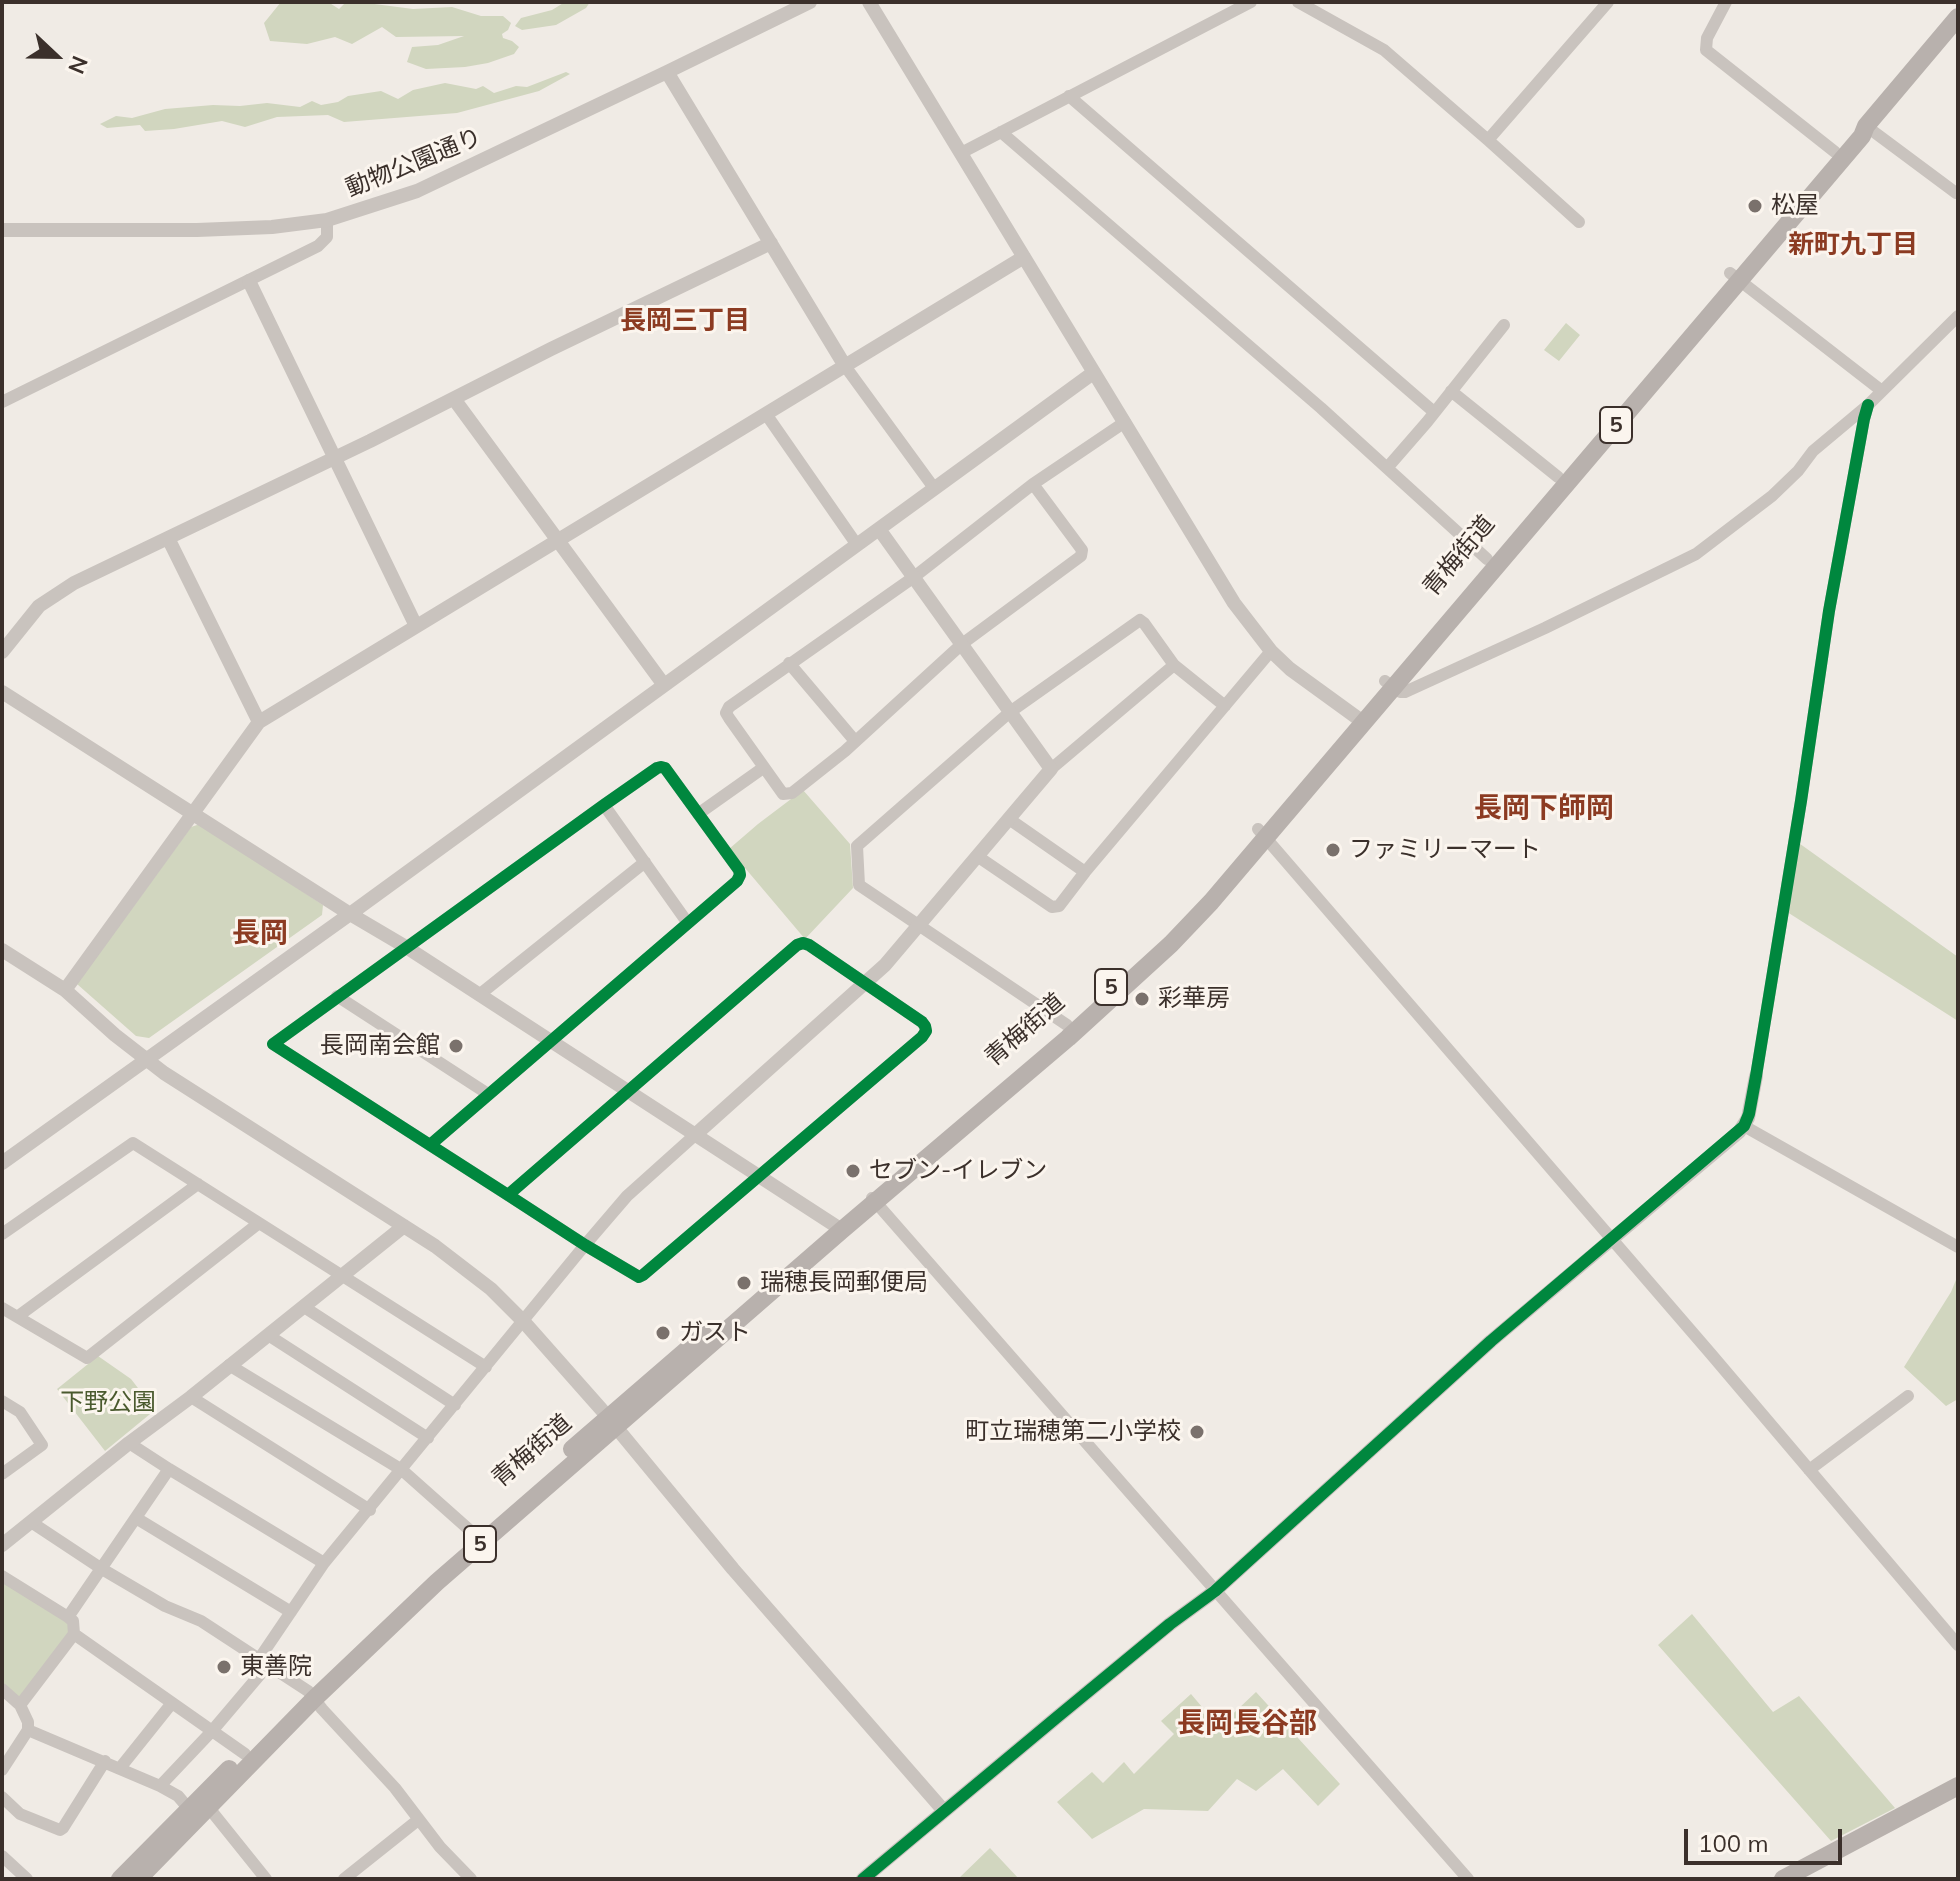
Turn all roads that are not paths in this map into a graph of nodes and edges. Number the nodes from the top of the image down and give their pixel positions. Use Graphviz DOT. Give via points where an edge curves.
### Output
graph roads {
  1 [pos="810,2"];
  2 [pos="869,2"];
  3 [pos="1251,2"];
  4 [pos="1298,2"];
  5 [pos="1608,2"];
  6 [pos="1726,2"];
  7 [pos="1958,17"];
  8 [pos="667,72"];
  9 [pos="1069,96"];
  10 [pos="1866,126"];
  11 [pos="1001,132"];
  12 [pos="1488,140"];
  13 [pos="1835,152"];
  14 [pos="961,153"];
  15 [pos="1956,193"];
  16 [pos="327,220"];
  17 [pos="1579,222"];
  18 [pos="2,230"];
  19 [pos="771,243"];
  20 [pos="1024,257"];
  21 [pos="1734,277"];
  22 [pos="249,281"];
  23 [pos="1958,316"];
  24 [pos="1504,325"];
  25 [pos="845,366"];
  26 [pos="1093,373"];
  27 [pos="1451,391"];
  28 [pos="1882,391"];
  29 [pos="4,397"];
  30 [pos="454,399"];
  31 [pos="1868,405"];
  32 [pos="1434,412"];
  33 [pos="766,414"];
  34 [pos="1125,422"];
  35 [pos="334,458"];
  36 [pos="1387,468"];
  37 [pos="1558,477"];
  38 [pos="1033,484"];
  39 [pos="934,488"];
  40 [pos="879,529"];
  41 [pos="168,538"];
  42 [pos="558,542"];
  43 [pos="857,545"];
  44 [pos="1487,559"];
  45 [pos="914,577"];
  46 [pos="416,626"];
  47 [pos="962,644"];
  48 [pos="1271,651"];
  49 [pos="2,652"];
  50 [pos="789,663"];
  51 [pos="1174,665"];
  52 [pos="1389,684"];
  53 [pos="664,685"];
  54 [pos="2,692"];
  55 [pos="1225,706"];
  56 [pos="1010,712"];
  57 [pos="1359,719"];
  58 [pos="259,722"];
  59 [pos="855,741"];
  60 [pos="763,768"];
  61 [pos="1051,769"];
  62 [pos="604,805"];
  63 [pos="194,814"];
  64 [pos="698,814"];
  65 [pos="1009,819"];
  66 [pos="1262,834"];
  67 [pos="977,856"];
  68 [pos="645,862"];
  69 [pos="1085,872"];
  70 [pos="350,914"];
  71 [pos="687,922"];
  72 [pos="919,925"];
  73 [pos="406,947"];
  74 [pos="2,950"];
  75 [pos="865,984"];
  76 [pos="65,990"];
  77 [pos="479,995"];
  78 [pos="337,996"];
  79 [pos="1067,1025"];
  80 [pos="551,1041"];
  81 [pos="146,1061"];
  82 [pos="1756,1076"];
  83 [pos="629,1092"];
  84 [pos="488,1094"];
  85 [pos="1744,1126"];
  86 [pos="695,1135"];
  87 [pos="430,1145"];
  88 [pos="2,1163"];
  89 [pos="759,1176"];
  90 [pos="198,1184"];
  91 [pos="508,1195"];
  92 [pos="872,1198"];
  93 [pos="259,1223"];
  94 [pos="404,1226"];
  95 [pos="838,1227"];
  96 [pos="2,1234"];
  97 [pos="1611,1239"];
  98 [pos="585,1245"];
  99 [pos="1958,1247"];
  100 [pos="343,1276"];
  101 [pos="304,1307"];
  102 [pos="2,1308"];
  103 [pos="17,1317"];
  104 [pos="524,1322"];
  105 [pos="268,1335"];
  106 [pos="229,1365"];
  107 [pos="486,1367"];
  108 [pos="1908,1396"];
  109 [pos="191,1397"];
  110 [pos="2,1401"];
  111 [pos="455,1405"];
  112 [pos="612,1423"];
  113 [pos="428,1438"];
  114 [pos="129,1443"];
  115 [pos="169,1469"];
  116 [pos="402,1470"];
  117 [pos="1809,1470"];
  118 [pos="2,1474"];
  119 [pos="370,1510"];
  120 [pos="136,1518"];
  121 [pos="31,1522"];
  122 [pos="474,1534"];
  123 [pos="2,1545"];
  124 [pos="324,1563"];
  125 [pos="102,1569"];
  126 [pos="2,1576"];
  127 [pos="1215,1591"];
  128 [pos="291,1612"];
  129 [pos="68,1617"];
  130 [pos="74,1634"];
  131 [pos="1958,1645"];
  132 [pos="263,1662"];
  133 [pos="2,1689"];
  134 [pos="311,1695"];
  135 [pos="172,1703"];
  136 [pos="20,1705"];
  137 [pos="28,1730"];
  138 [pos="212,1731"];
  139 [pos="245,1754"];
  140 [pos="105,1761"];
  141 [pos="120,1768"];
  142 [pos="2,1770"];
  143 [pos="160,1786"];
  144 [pos="1958,1786"];
  145 [pos="2,1797"];
  146 [pos="209,1808"];
  147 [pos="189,1809"];
  148 [pos="944,1811"];
  149 [pos="418,1820"];
  150 [pos="3,1858"];
  151 [pos="27,1879"];
  152 [pos="120,1879"];
  153 [pos="138,1879"];
  154 [pos="266,1879"];
  155 [pos="344,1879"];
  156 [pos="471,1879"];
  157 [pos="863,1879"];
  158 [pos="1468,1879"];
  159 [pos="1783,1879"];
  1 -- 8 [label="street, 動物公園通り"];
  2 -- 14 [label="street"];
  3 -- 9 [label="street"];
  4 -- 12 [label="street" via="1384,50"];
  5 -- 12 [label="street"];
  6 -- 13 [label="street" via="1706,50"];
  7 -- 10 [label="main road, 青梅街道 / 5"];
  8 -- 16 [label="street, 動物公園通り" via="417,191"];
  8 -- 19 [label="street"];
  9 -- 11 [label="street"];
  9 -- 32 [label="street"];
  10 -- 13 [label="main road, 青梅街道 / 5" via="1855,129"];
  10 -- 15 [label="street"];
  10 -- 21 [label="main road, 青梅街道 / 5"];
  11 -- 14 [label="street"];
  11 -- 36 [label="street"];
  12 -- 17 [label="street"];
  13 -- 21 [label="main road, 青梅街道 / 5"];
  14 -- 20 [label="street"];
  16 -- 18 [label="street, 動物公園通り" via="197,230"];
  16 -- 22 [label="street" via="327,237 318,246"];
  19 -- 25 [label="street"];
  19 -- 30 [label="street"];
  20 -- 25 [label="street"];
  20 -- 26 [label="street"];
  21 -- 28 [label="street"];
  21 -- 37 [label="main road, 青梅街道 / 5"];
  21 -- 52 [label="main road, 青梅街道 / 5"];
  22 -- 29 [label="street"];
  22 -- 35 [label="street"];
  23 -- 28 [label="street"];
  24 -- 27 [label="street"];
  25 -- 33 [label="street"];
  25 -- 39 [label="street"];
  26 -- 34 [label="street"];
  26 -- 39 [label="street"];
  27 -- 32 [label="street"];
  27 -- 37 [label="street"];
  28 -- 31 [label="street"];
  30 -- 35 [label="street"];
  30 -- 42 [label="street"];
  31 -- 52 [label="street" via="1813,451 1772,496 1696,554 1405,692"];
  31 -- 82 [label="street" via="1829,611"];
  32 -- 36 [label="street"];
  33 -- 42 [label="street"];
  33 -- 43 [label="street"];
  34 -- 38 [label="street"];
  34 -- 48 [label="street" via="1234,603"];
  35 -- 41 [label="street"];
  35 -- 46 [label="street"];
  36 -- 44 [label="street"];
  37 -- 44 [label="main road, 青梅街道 / 5"];
  38 -- 45 [label="street"];
  38 -- 47 [label="street" via="1083,553"];
  39 -- 40 [label="street"];
  40 -- 43 [label="street"];
  40 -- 45 [label="street"];
  41 -- 49 [label="street" via="56,594"];
  41 -- 58 [label="street"];
  42 -- 46 [label="street"];
  42 -- 53 [label="street"];
  43 -- 53 [label="street"];
  44 -- 52 [label="main road, 青梅街道 / 5"];
  45 -- 47 [label="street"];
  45 -- 50 [label="street"];
  46 -- 58 [label="street"];
  47 -- 56 [label="street"];
  47 -- 59 [label="street"];
  48 -- 55 [label="street"];
  48 -- 57 [label="street"];
  50 -- 59 [label="street"];
  50 -- 60 [label="street" via="726,713"];
  51 -- 55 [label="street"];
  51 -- 56 [label="street" via="1140,620"];
  51 -- 61 [label="street"];
  52 -- 57 [label="main road, 青梅街道 / 5"];
  53 -- 70 [label="street"];
  54 -- 63 [label="street"];
  55 -- 69 [label="street"];
  56 -- 61 [label="street"];
  56 -- 72 [label="street" via="857,846 859,885"];
  57 -- 66 [label="main road, 青梅街道 / 5"];
  58 -- 63 [label="street"];
  59 -- 60 [label="street" via="792,793 783,794"];
  60 -- 64 [label="street"];
  61 -- 65 [label="street"];
  62 -- 64 [label="street" via="661,767"];
  62 -- 68 [label="street"];
  62 -- 73 [label="street"];
  63 -- 70 [label="street"];
  63 -- 76 [label="street"];
  64 -- 71 [label="street" via="740,875"];
  65 -- 67 [label="street"];
  65 -- 69 [label="street"];
  66 -- 79 [label="main road, 青梅街道 / 5" via="1155,948"];
  66 -- 92 [label="main road, 青梅街道 / 5" via="1211,902 1171,944 1088,1020"];
  66 -- 97 [label="street"];
  67 -- 69 [label="street" via="1052,907 1059,906"];
  67 -- 72 [label="street"];
  68 -- 71 [label="street"];
  68 -- 77 [label="street"];
  70 -- 73 [label="street"];
  70 -- 81 [label="street"];
  71 -- 80 [label="street"];
  72 -- 75 [label="street"];
  72 -- 79 [label="street"];
  73 -- 77 [label="street"];
  73 -- 78 [label="street"];
  74 -- 76 [label="street"];
  75 -- 83 [label="street" via="809,945 797,945"];
  75 -- 86 [label="street"];
  75 -- 89 [label="street" via="922,1022 926,1031"];
  76 -- 81 [label="street"];
  77 -- 80 [label="street"];
  78 -- 84 [label="street"];
  78 -- 87 [label="street" via="273,1044"];
  79 -- 92 [label="main road, 青梅街道 / 5"];
  80 -- 83 [label="street"];
  80 -- 84 [label="street"];
  81 -- 88 [label="street"];
  81 -- 94 [label="street"];
  82 -- 85 [label="street"];
  83 -- 86 [label="street"];
  83 -- 91 [label="street"];
  84 -- 87 [label="street"];
  85 -- 97 [label="street"];
  85 -- 99 [label="street"];
  86 -- 89 [label="street"];
  86 -- 98 [label="street" via="627,1196"];
  87 -- 91 [label="street"];
  89 -- 95 [label="street"];
  89 -- 98 [label="street" via="639,1277"];
  90 -- 93 [label="street"];
  90 -- 96 [label="street" via="133,1143"];
  90 -- 103 [label="street"];
  91 -- 98 [label="street"];
  92 -- 95 [label="main road, 青梅街道 / 5"];
  92 -- 127 [label="street"];
  93 -- 100 [label="street"];
  93 -- 103 [label="street" via="92,1357 83,1357"];
  94 -- 100 [label="street"];
  94 -- 104 [label="street" via="474,1275"];
  95 -- 112 [label="main road, 青梅街道 / 5"];
  97 -- 117 [label="street"];
  97 -- 127 [label="street"];
  98 -- 104 [label="street"];
  100 -- 101 [label="street"];
  100 -- 107 [label="street"];
  101 -- 105 [label="street"];
  101 -- 111 [label="street"];
  102 -- 103 [label="street"];
  104 -- 107 [label="street"];
  104 -- 112 [label="street"];
  105 -- 106 [label="street"];
  105 -- 113 [label="street"];
  106 -- 109 [label="street"];
  106 -- 116 [label="street"];
  107 -- 111 [label="street"];
  108 -- 117 [label="street"];
  109 -- 114 [label="street"];
  109 -- 119 [label="street"];
  110 -- 118 [label="street" via="20,1412 42,1445"];
  111 -- 113 [label="street"];
  112 -- 122 [label="main road, 青梅街道 / 5"];
  112 -- 134 [label="main road, 青梅街道 / 5"];
  112 -- 148 [label="street"];
  113 -- 116 [label="street"];
  114 -- 115 [label="street"];
  114 -- 121 [label="street"];
  115 -- 120 [label="street"];
  115 -- 124 [label="street"];
  116 -- 119 [label="street"];
  116 -- 122 [label="street"];
  117 -- 131 [label="street"];
  119 -- 124 [label="street"];
  120 -- 125 [label="street"];
  120 -- 128 [label="street"];
  121 -- 123 [label="street"];
  121 -- 125 [label="street"];
  122 -- 134 [label="main road, 青梅街道 / 5"];
  124 -- 128 [label="street"];
  125 -- 129 [label="street"];
  125 -- 132 [label="street" via="201,1621"];
  126 -- 129 [label="street"];
  127 -- 148 [label="street"];
  127 -- 158 [label="street"];
  128 -- 132 [label="street"];
  129 -- 130 [label="street"];
  130 -- 135 [label="street"];
  130 -- 136 [label="street"];
  132 -- 134 [label="street"];
  132 -- 138 [label="street"];
  133 -- 136 [label="street"];
  134 -- 139 [label="main road, 青梅街道 / 5"];
  134 -- 146 [label="main road, 青梅街道 / 5"];
  134 -- 149 [label="street"];
  135 -- 138 [label="street"];
  135 -- 141 [label="street"];
  136 -- 137 [label="street"];
  137 -- 140 [label="street"];
  137 -- 142 [label="street"];
  138 -- 139 [label="street"];
  138 -- 143 [label="street"];
  139 -- 147 [label="main road, 青梅街道 / 5"];
  140 -- 141 [label="street"];
  140 -- 145 [label="street" via="60,1830 20,1814"];
  141 -- 143 [label="street"];
  143 -- 147 [label="street"];
  144 -- 159 [label="main road"];
  146 -- 153 [label="main road, 青梅街道 / 5"];
  146 -- 154 [label="street"];
  147 -- 152 [label="main road, 青梅街道 / 5"];
  148 -- 157 [label="street"];
  149 -- 155 [label="street"];
  149 -- 156 [label="street"];
  150 -- 151 [label="street"];
}
